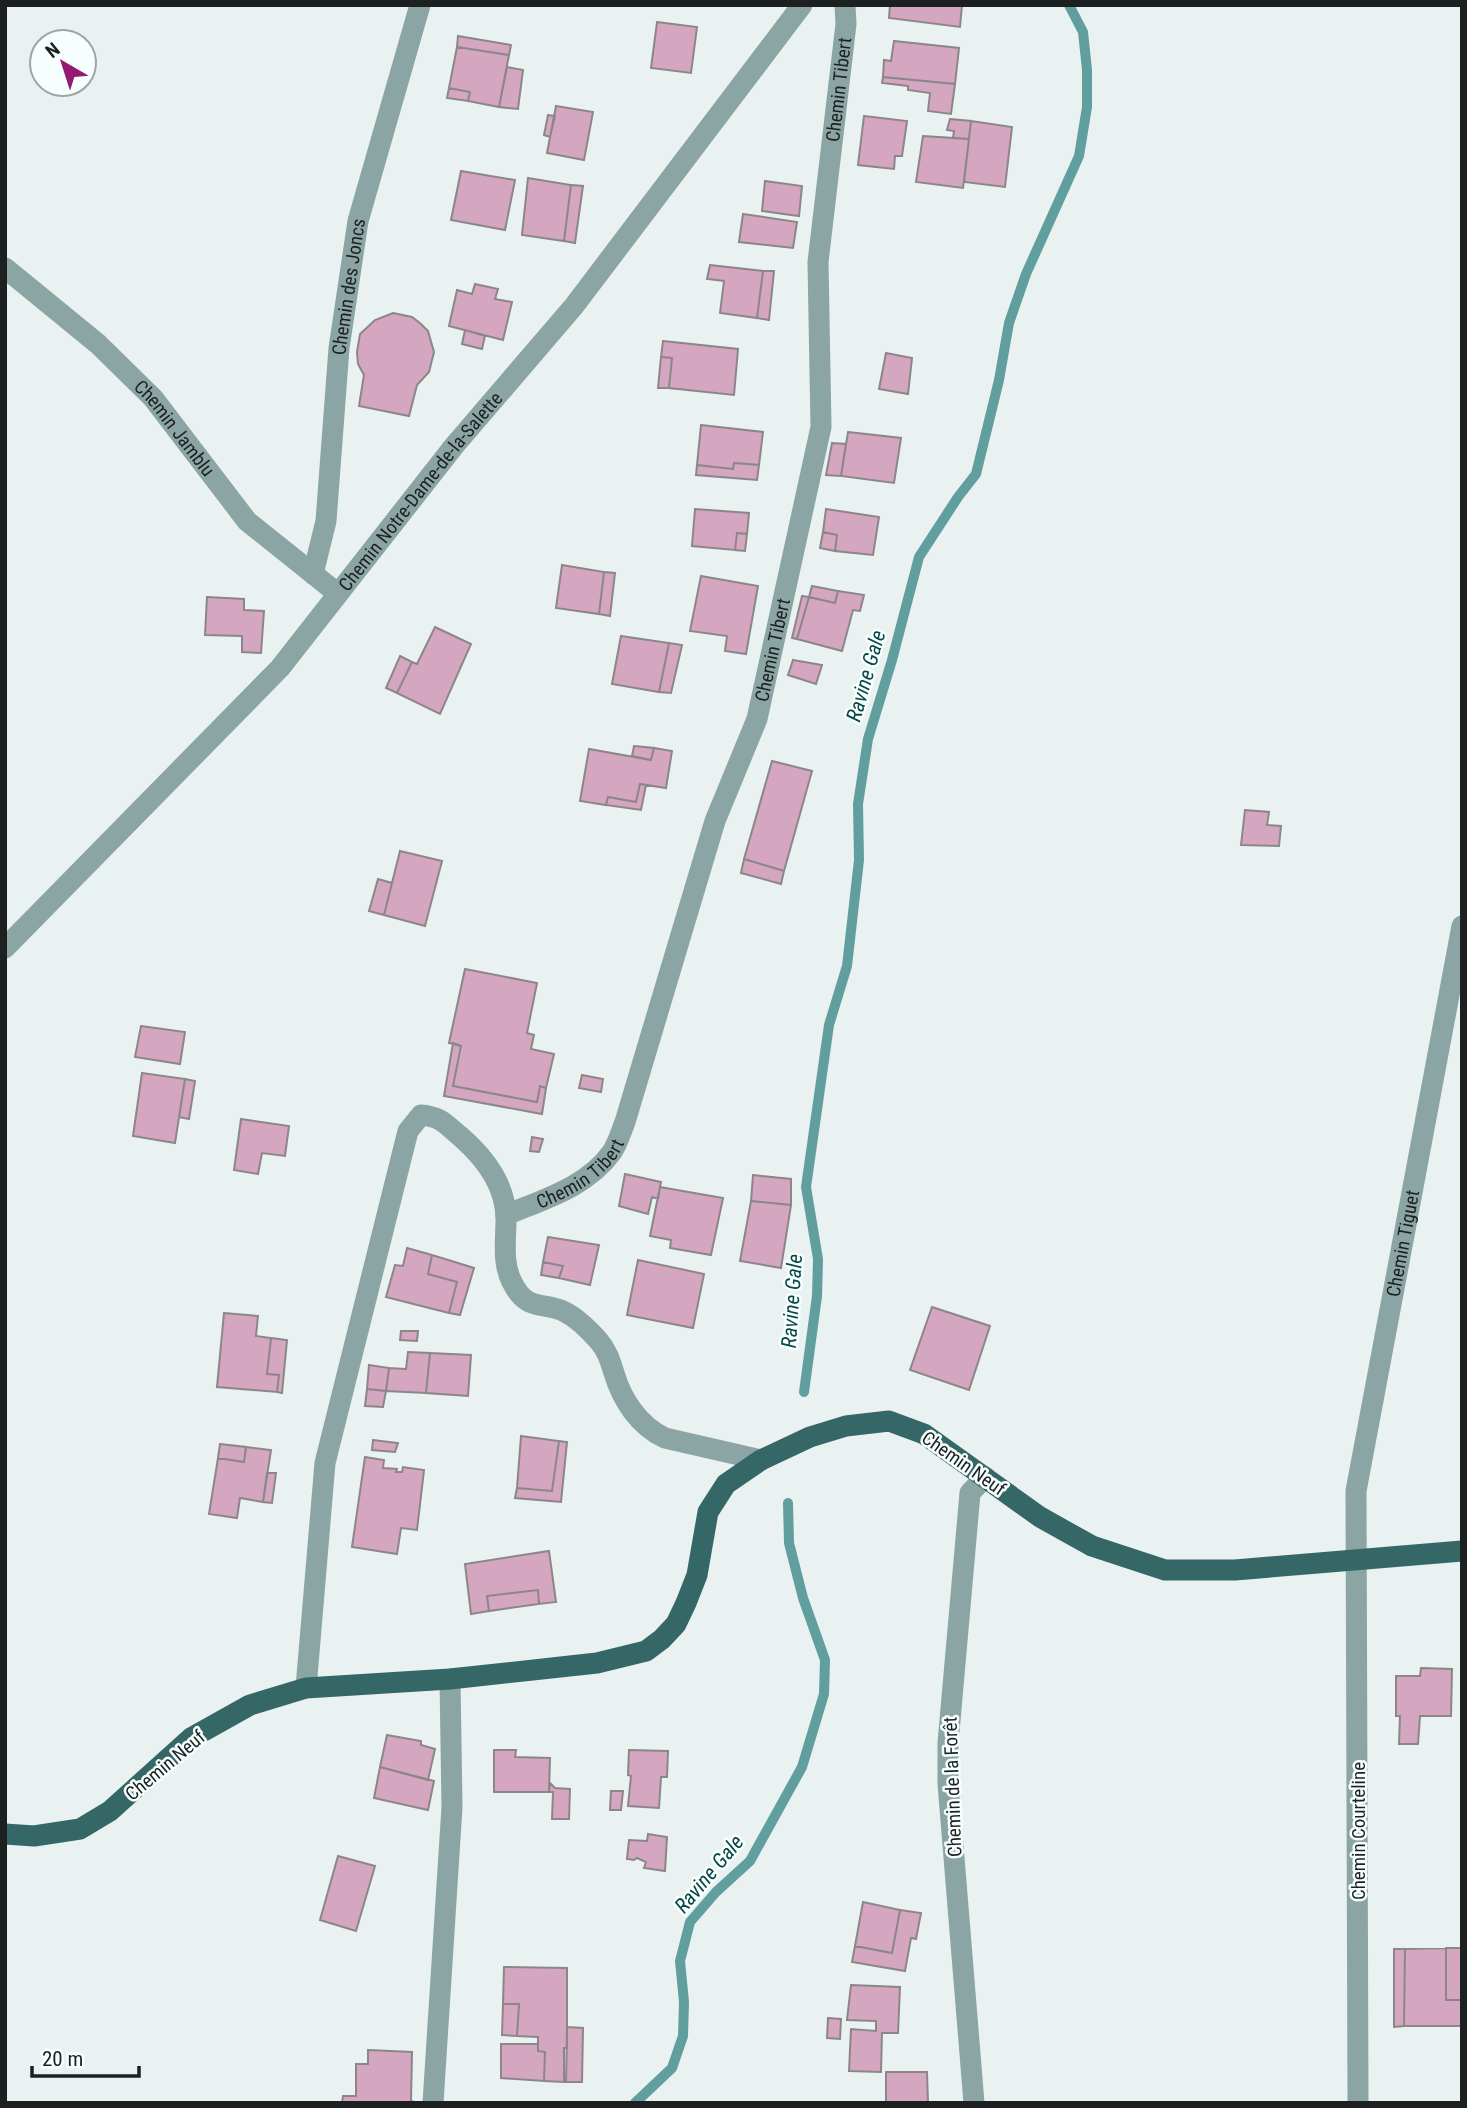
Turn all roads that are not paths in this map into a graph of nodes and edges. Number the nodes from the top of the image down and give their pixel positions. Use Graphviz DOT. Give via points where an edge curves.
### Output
graph roads {
  1 [pos="420,5"];
  2 [pos="802,5"];
  3 [pos="845,5"];
  4 [pos="5,268"];
  5 [pos="313,574"];
  6 [pos="337,593"];
  7 [pos="1462,926"];
  8 [pos="5,948"];
  9 [pos="506,1215"];
  10 [pos="761,1460"];
  11 [pos="985,1477"];
  12 [pos="1462,1551"];
  13 [pos="1357,1559"];
  14 [pos="450,1679"];
  15 [pos="306,1688"];
  16 [pos="5,1834"];
  17 [pos="433,2103"];
  18 [pos="974,2103"];
  19 [pos="1358,2103"];
  1 -- 5 [label="street, Chemin des Joncs" via="358,221 339,348 326,521"];
  2 -- 6 [label="street, Chemin Notre-Dame-de-la-Salette" via="574,306"];
  3 -- 9 [label="street, Chemin Tibert" via="818,262 821,427 757,719 715,821 613,1150 576,1186"];
  4 -- 5 [label="street, Chemin Jamblu" via="135,380 247,521"];
  5 -- 6 [label="street, Chemin Jamblu"];
  6 -- 8 [label="street, Chemin Notre-Dame-de-la-Salette" via="280,668"];
  7 -- 13 [label="street, Chemin Tiguet" via="1356,1491"];
  9 -- 10 [label="street, Chemin Tibert" via="508,1273 518,1292 535,1305 564,1311 598,1339 632,1411 653,1432"];
  9 -- 15 [label="street, Chemin Tibert" via="499,1185 481,1155 437,1117 421,1115 408,1131 325,1463"];
  10 -- 11 [label="main road, Chemin Neuf" via="846,1426 889,1421 925,1434"];
  10 -- 14 [label="main road, Chemin Neuf" via="726,1483 708,1512 697,1575 686,1604 676,1625 646,1651 597,1663"];
  11 -- 13 [label="main road, Chemin Neuf" via="1040,1517 1092,1546 1165,1570 1235,1570"];
  11 -- 18 [label="street, Chemin de la Forêt" via="971,1493 948,1743"];
  12 -- 13 [label="main road, Chemin Neuf"];
  13 -- 19 [label="street, Chemin Courteline"];
  14 -- 15 [label="main road, Chemin Neuf"];
  14 -- 17 [label="street" via="452,1807"];
  15 -- 16 [label="main road, Chemin Neuf" via="250,1705 191,1738 110,1811 80,1829 34,1836"];
}
